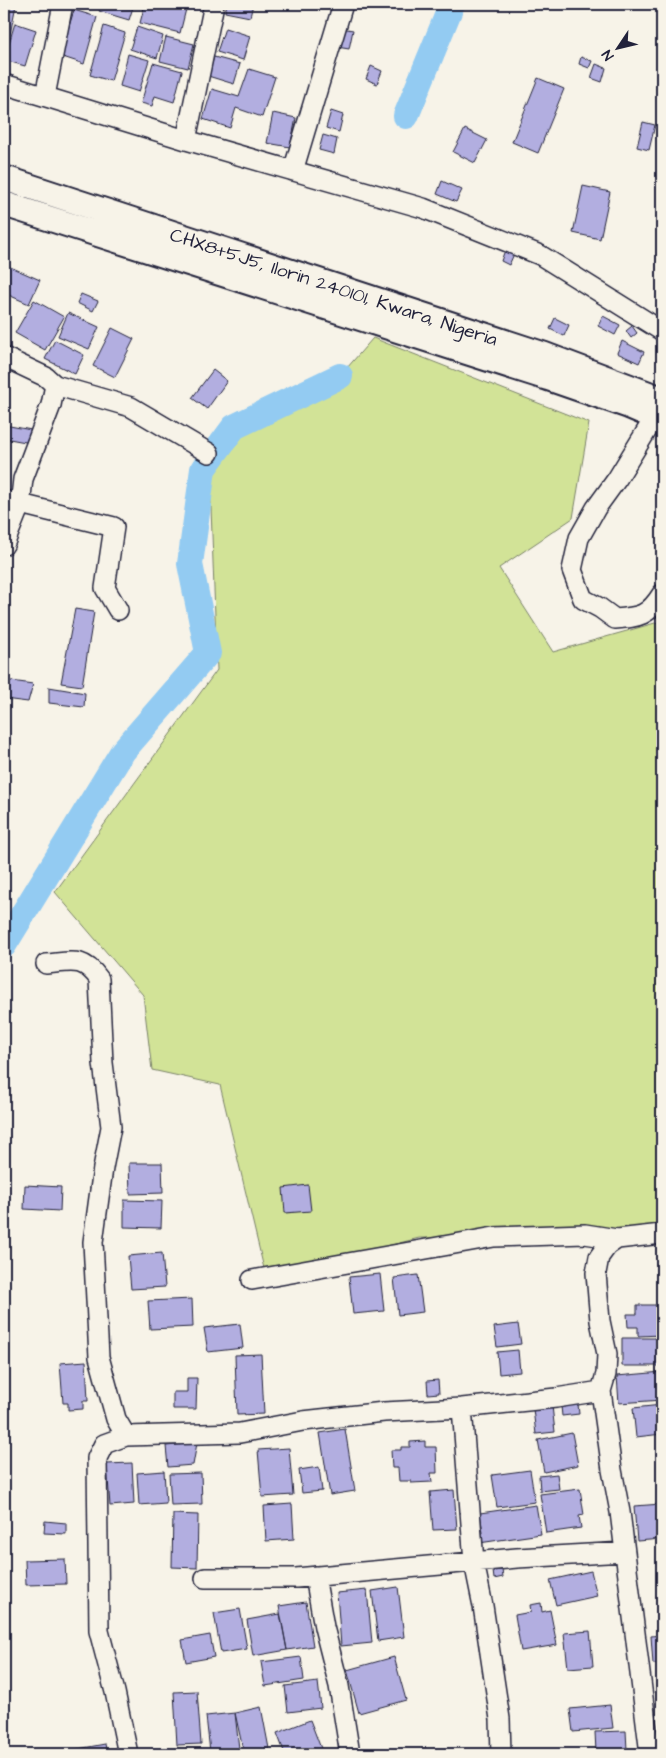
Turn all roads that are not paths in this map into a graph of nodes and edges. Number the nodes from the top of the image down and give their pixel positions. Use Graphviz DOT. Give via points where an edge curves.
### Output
graph roads {
  1 [pos="63,4"];
  2 [pos="214,4"];
  3 [pos="343,4"];
  4 [pos="4,84"];
  5 [pos="45,96"];
  6 [pos="186,140"];
  7 [pos="293,171"];
  8 [pos="4,178"];
  9 [pos="4,204"];
  10 [pos="662,331"];
  11 [pos="4,357"];
  12 [pos="55,385"];
  13 [pos="660,412"];
  14 [pos="209,454"];
  15 [pos="12,503"];
  16 [pos="4,545"];
  17 [pos="662,594"];
  18 [pos="118,610"];
  19 [pos="46,964"];
  20 [pos="662,1234"];
  21 [pos="617,1239"];
  22 [pos="252,1280"];
  23 [pos="601,1391"];
  24 [pos="462,1408"];
  25 [pos="126,1436"];
  26 [pos="625,1552"];
  27 [pos="474,1562"];
  28 [pos="315,1576"];
  29 [pos="205,1578"];
  30 [pos="128,1754"];
  31 [pos="350,1754"];
  32 [pos="501,1754"];
  33 [pos="650,1754"];
  1 -- 5 [label="street"];
  2 -- 6 [label="street"];
  3 -- 7 [label="street"];
  4 -- 5 [label="street"];
  5 -- 6 [label="street"];
  6 -- 7 [label="street"];
  7 -- 10 [label="street" via="423,208 540,255"];
  8 -- 13 [label="main road, CHX8+5J5, Ilorin 240101, Kwara, Nigeria" via="545,355"];
  9 -- 13 [label="main road, CHX8+5J5, Ilorin 240101, Kwara, Nigeria"];
  11 -- 12 [label="street" via="46,377"];
  12 -- 14 [label="street" via="131,407"];
  12 -- 15 [label="street" via="51,405"];
  13 -- 17 [label="street" via="579,538 572,570 583,599 614,619 636,617 653,607"];
  15 -- 16 [label="street"];
  15 -- 18 [label="street" via="114,527 105,588"];
  19 -- 25 [label="street" via="78,962 92,969 99,979 103,1063 111,1127 93,1242 99,1357 116,1419"];
  20 -- 21 [label="street"];
  21 -- 22 [label="street" via="585,1234 494,1237"];
  21 -- 23 [label="street" via="599,1257 596,1273 607,1354"];
  23 -- 24 [label="street"];
  23 -- 26 [label="street"];
  24 -- 25 [label="street" via="312,1420 240,1433"];
  24 -- 27 [label="street"];
  25 -- 30 [label="street" via="104,1444 97,1458 99,1631"];
  26 -- 27 [label="street"];
  26 -- 33 [label="street"];
  27 -- 28 [label="street"];
  27 -- 32 [label="street" via="500,1719"];
  28 -- 29 [label="street"];
  28 -- 31 [label="street"];
}
